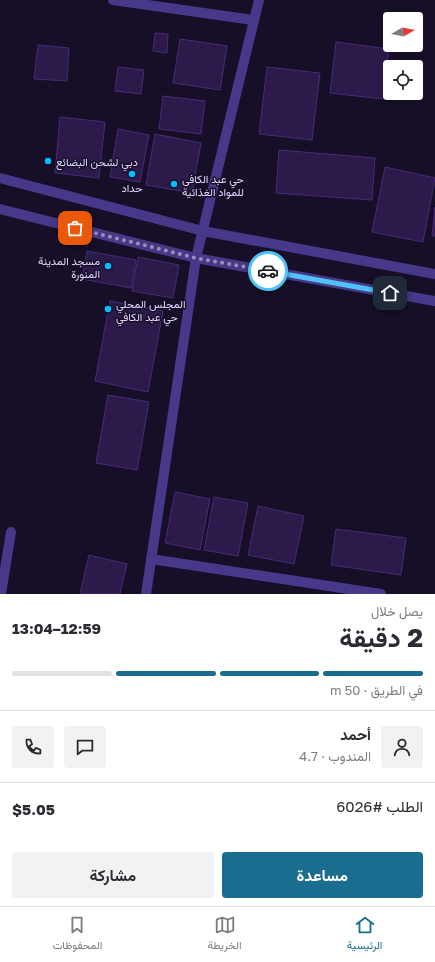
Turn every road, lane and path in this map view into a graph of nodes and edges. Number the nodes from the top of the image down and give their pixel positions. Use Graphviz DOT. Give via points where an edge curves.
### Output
graph roads {
  1 [pos="113,0"];
  2 [pos="259,0"];
  3 [pos="253,20"];
  4 [pos="0,178"];
  5 [pos="0,208"];
  6 [pos="203,231"];
  7 [pos="196,258"];
  8 [pos="435,274"];
  9 [pos="435,301"];
  10 [pos="11,532"];
  11 [pos="152,558"];
  12 [pos="1,594"];
  13 [pos="146,594"];
  14 [pos="381,594"];
  1 -- 3 [label="street"];
  2 -- 3 [label="street"];
  3 -- 6 [label="street"];
  4 -- 6 [label="street"];
  5 -- 7 [label="street"];
  6 -- 7 [label="street"];
  6 -- 8 [label="street"];
  7 -- 9 [label="street"];
  7 -- 11 [label="street"];
  10 -- 12 [label="street"];
  11 -- 13 [label="street"];
  11 -- 14 [label="street"];
}
